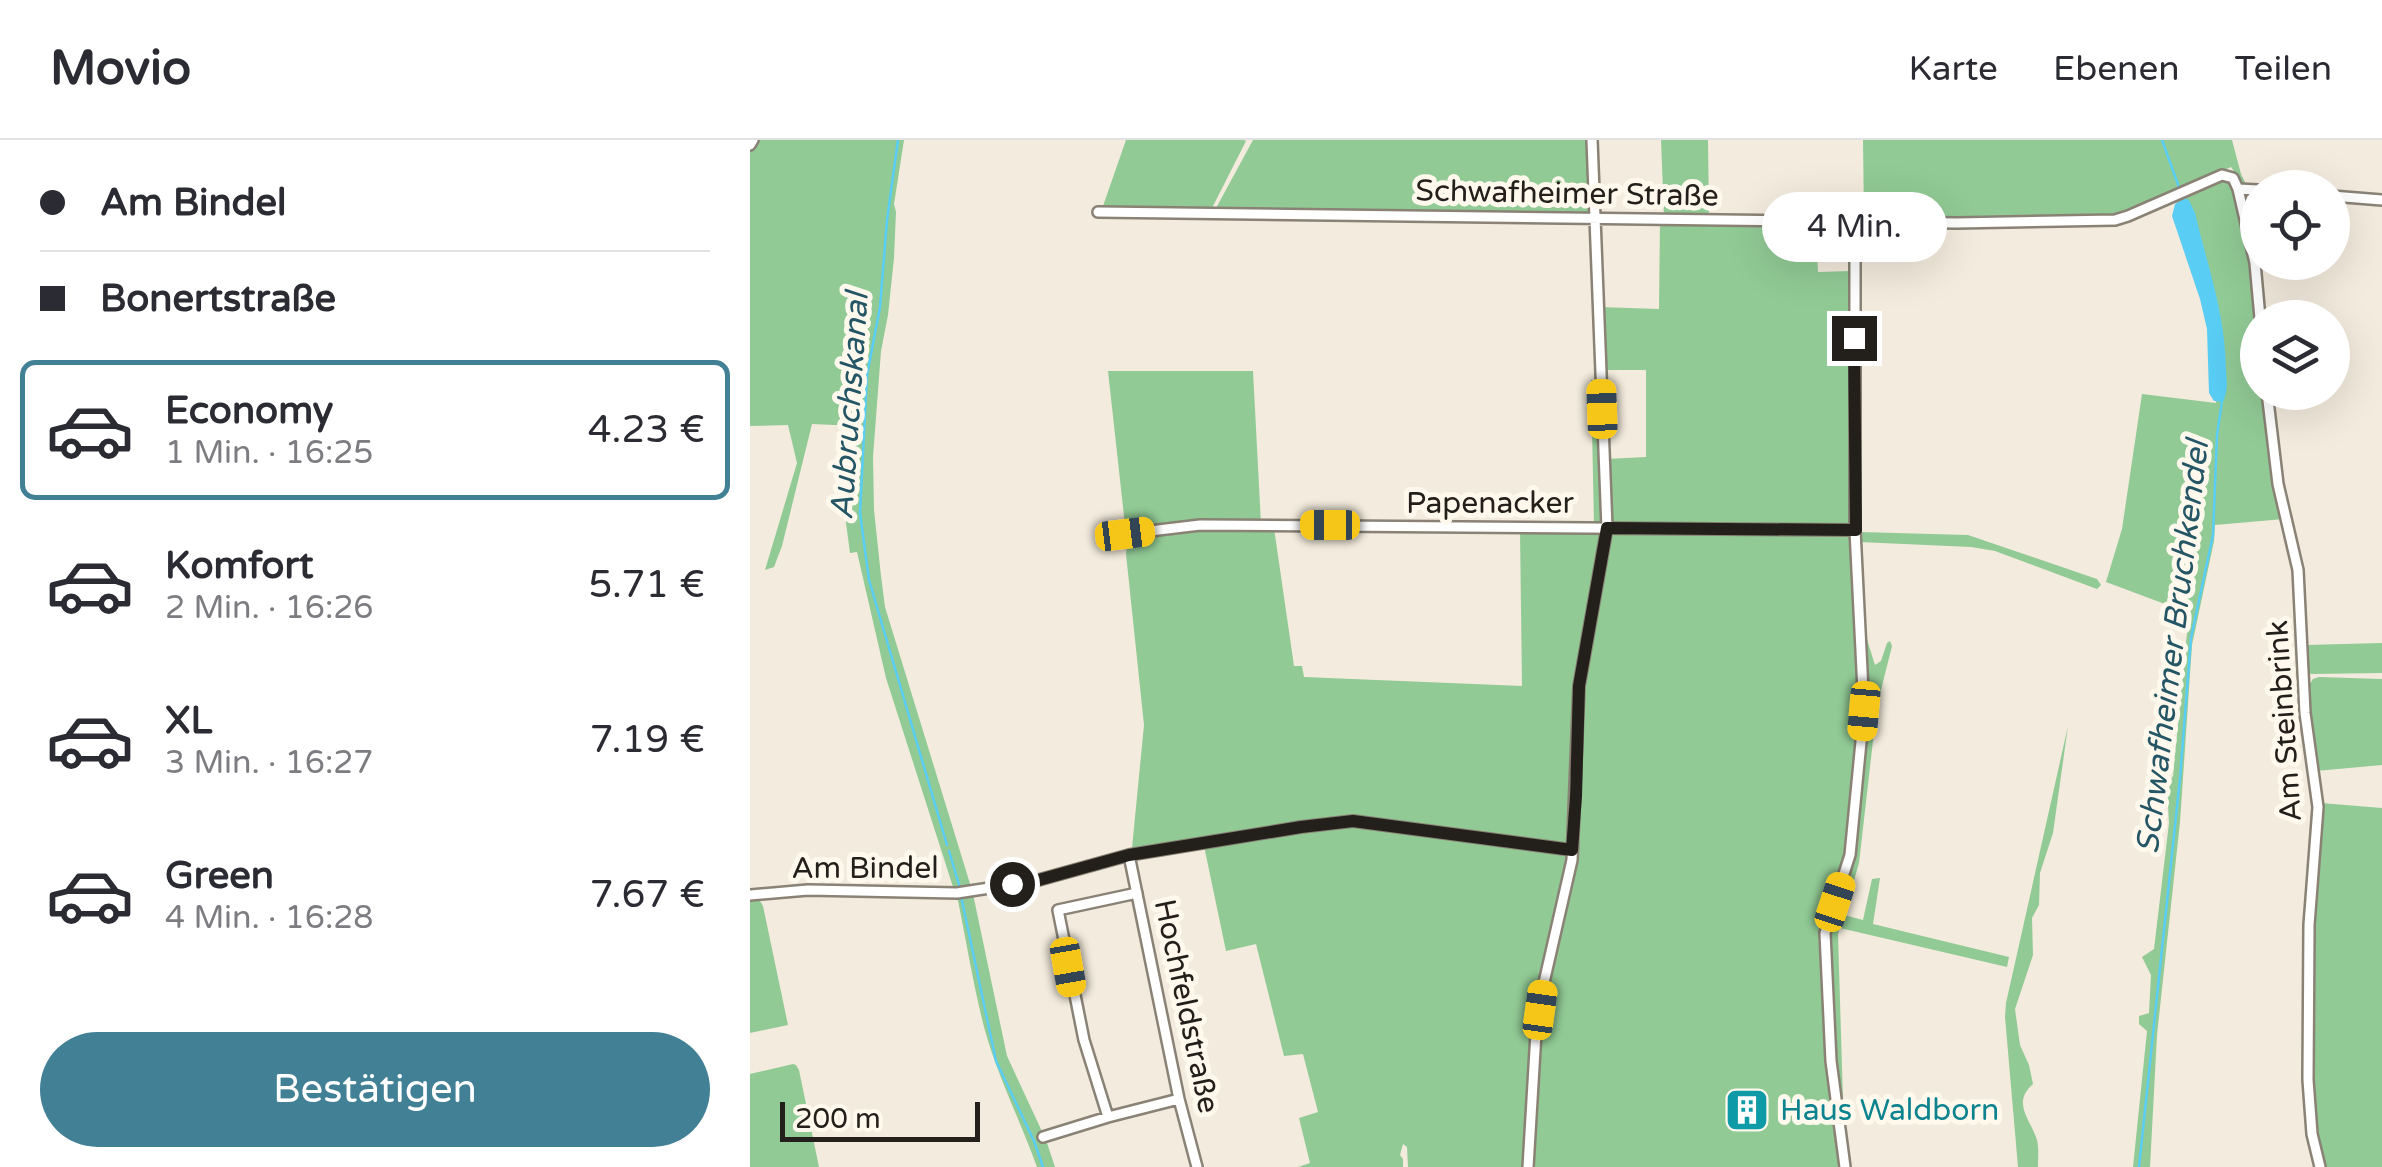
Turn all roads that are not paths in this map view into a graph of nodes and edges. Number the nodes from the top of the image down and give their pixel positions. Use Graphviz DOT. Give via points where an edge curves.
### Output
graph roads {
  1 [pos="1592,140"];
  2 [pos="2238,189"];
  3 [pos="2350,197"];
  4 [pos="2382,200"];
  5 [pos="1098,212"];
  6 [pos="1594,217"];
  7 [pos="1854,222"];
  8 [pos="2258,300"];
  9 [pos="2269,410"];
  10 [pos="1607,528"];
  11 [pos="1856,530"];
  12 [pos="1125,534"];
  13 [pos="1572,850"];
  14 [pos="1129,855"];
  15 [pos="1138,893"];
  16 [pos="750,896"];
  17 [pos="1179,1099"];
  18 [pos="1108,1117"];
  19 [pos="1043,1137"];
  20 [pos="1197,1167"];
  21 [pos="1528,1167"];
  22 [pos="1845,1167"];
  23 [pos="2320,1167"];
  1 -- 6 [label="street"];
  2 -- 7 [label="street, Schwafheimer Straße" via="2222,174 2114,220"];
  2 -- 8 [label="street"];
  3 -- 4 [label="street"];
  5 -- 6 [label="street, Schwafheimer Straße"];
  6 -- 7 [label="street, Schwafheimer Straße"];
  6 -- 10 [label="street"];
  7 -- 11 [label="street"];
  9 -- 23 [label="street, Am Steinbrink" via="2298,570 2305,713 2318,807 2308,925 2308,1080"];
  10 -- 11 [label="street, Papenacker"];
  10 -- 12 [label="street, Papenacker" via="1200,525"];
  10 -- 13 [label="street" via="1579,686"];
  11 -- 22 [label="street" via="1864,711 1850,855 1825,933"];
  13 -- 14 [label="street, Am Bindel" via="1353,821"];
  13 -- 21 [label="street" via="1536,1033"];
  14 -- 15 [label="street, Hochfeldstraße"];
  14 -- 16 [label="street, Am Bindel" via="963,892"];
  15 -- 17 [label="street, Hochfeldstraße"];
  15 -- 18 [label="street" via="1058,910 1084,1040"];
  17 -- 18 [label="street"];
  17 -- 20 [label="street, Hochfeldstraße"];
  18 -- 19 [label="street"];
}
